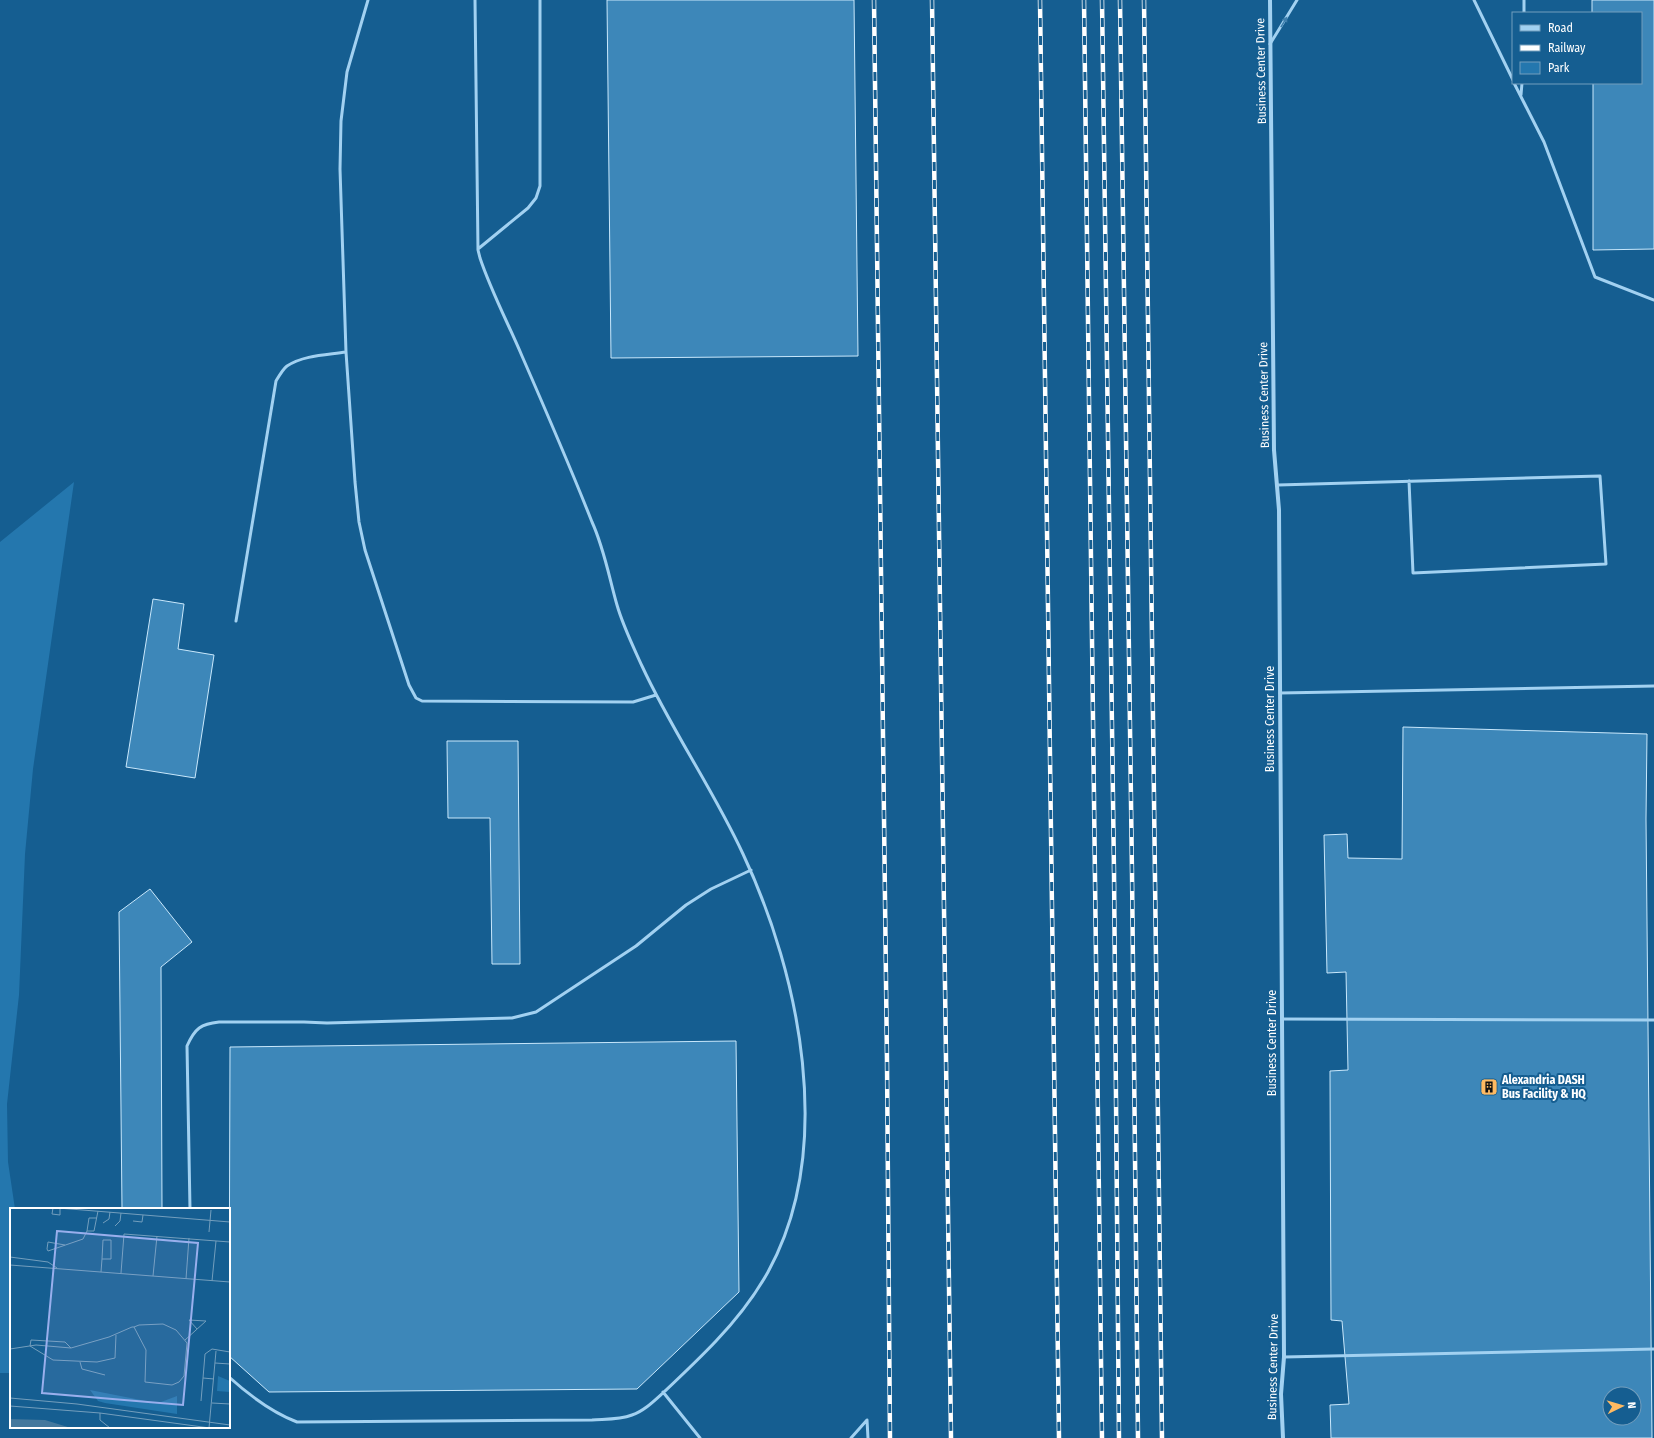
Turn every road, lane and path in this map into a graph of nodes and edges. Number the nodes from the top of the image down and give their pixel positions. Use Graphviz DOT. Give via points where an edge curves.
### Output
graph roads {
  1 [pos="368,0"];
  2 [pos="475,0"];
  3 [pos="540,0"];
  4 [pos="1270,0"];
  5 [pos="1297,0"];
  6 [pos="1474,0"];
  7 [pos="1524,0"];
  8 [pos="1524,12"];
  9 [pos="1270,44"];
  10 [pos="1512,78"];
  11 [pos="1515,84"];
  12 [pos="1522,84"];
  13 [pos="1521,97"];
  14 [pos="478,250"];
  15 [pos="1654,300"];
  16 [pos="346,352"];
  17 [pos="1409,481"];
  18 [pos="1278,485"];
  19 [pos="236,621"];
  20 [pos="1654,686"];
  21 [pos="1280,693"];
  22 [pos="656,695"];
  23 [pos="751,870"];
  24 [pos="1282,1019"];
  25 [pos="1654,1020"];
  26 [pos="190,1208"];
  27 [pos="1654,1349"];
  28 [pos="1284,1357"];
  29 [pos="230,1378"];
  30 [pos="663,1392"];
  31 [pos="700,1438"];
  32 [pos="851,1438"];
  33 [pos="868,1438"];
  34 [pos="1283,1438"];
  1 -- 16 [label="lane" via="347,72 340,121"];
  2 -- 14 [label="lane"];
  3 -- 14 [label="lane" via="540,186 536,198 528,208"];
  4 -- 9 [label="street, Business Center Drive"];
  9 -- 5 [label="lane, one-way"];
  6 -- 10 [label="lane"];
  7 -- 8 [label="lane"];
  9 -- 18 [label="street, Business Center Drive" via="1274,450"];
  11 -- 13 [label="lane"];
  12 -- 13 [label="lane"];
  13 -- 15 [label="lane" via="1544,142 1595,277"];
  14 -- 22 [label="lane" via="596,531 616,604"];
  16 -- 19 [label="lane" via="297,362 286,367 276,381"];
  16 -- 22 [label="lane" via="355,482 362,535 376,586 409,685 416,698 433,702 633,702"];
  17 -- 17 [label="lane" via="1600,476 1606,564 1413,573"];
  17 -- 18 [label="lane"];
  18 -- 21 [label="street, Business Center Drive"];
  20 -- 21 [label="lane"];
  21 -- 24 [label="street, Business Center Drive"];
  22 -- 23 [label="lane"];
  23 -- 26 [label="lane" via="686,904 636,946 528,1015 512,1018 327,1023 219,1022 198,1028 187,1046"];
  23 -- 30 [label="lane" via="784,965 800,1040 805,1127 800,1180 778,1251 755,1294 723,1334"];
  24 -- 25 [label="lane"];
  24 -- 28 [label="street, Business Center Drive"];
  27 -- 28 [label="lane"];
  28 -- 34 [label="street, Business Center Drive" via="1281,1394"];
  29 -- 30 [label="lane" via="274,1412 297,1422 613,1419 639,1412"];
  30 -- 31 [label="lane"];
  32 -- 33 [label="lane" via="867,1420"];
}
